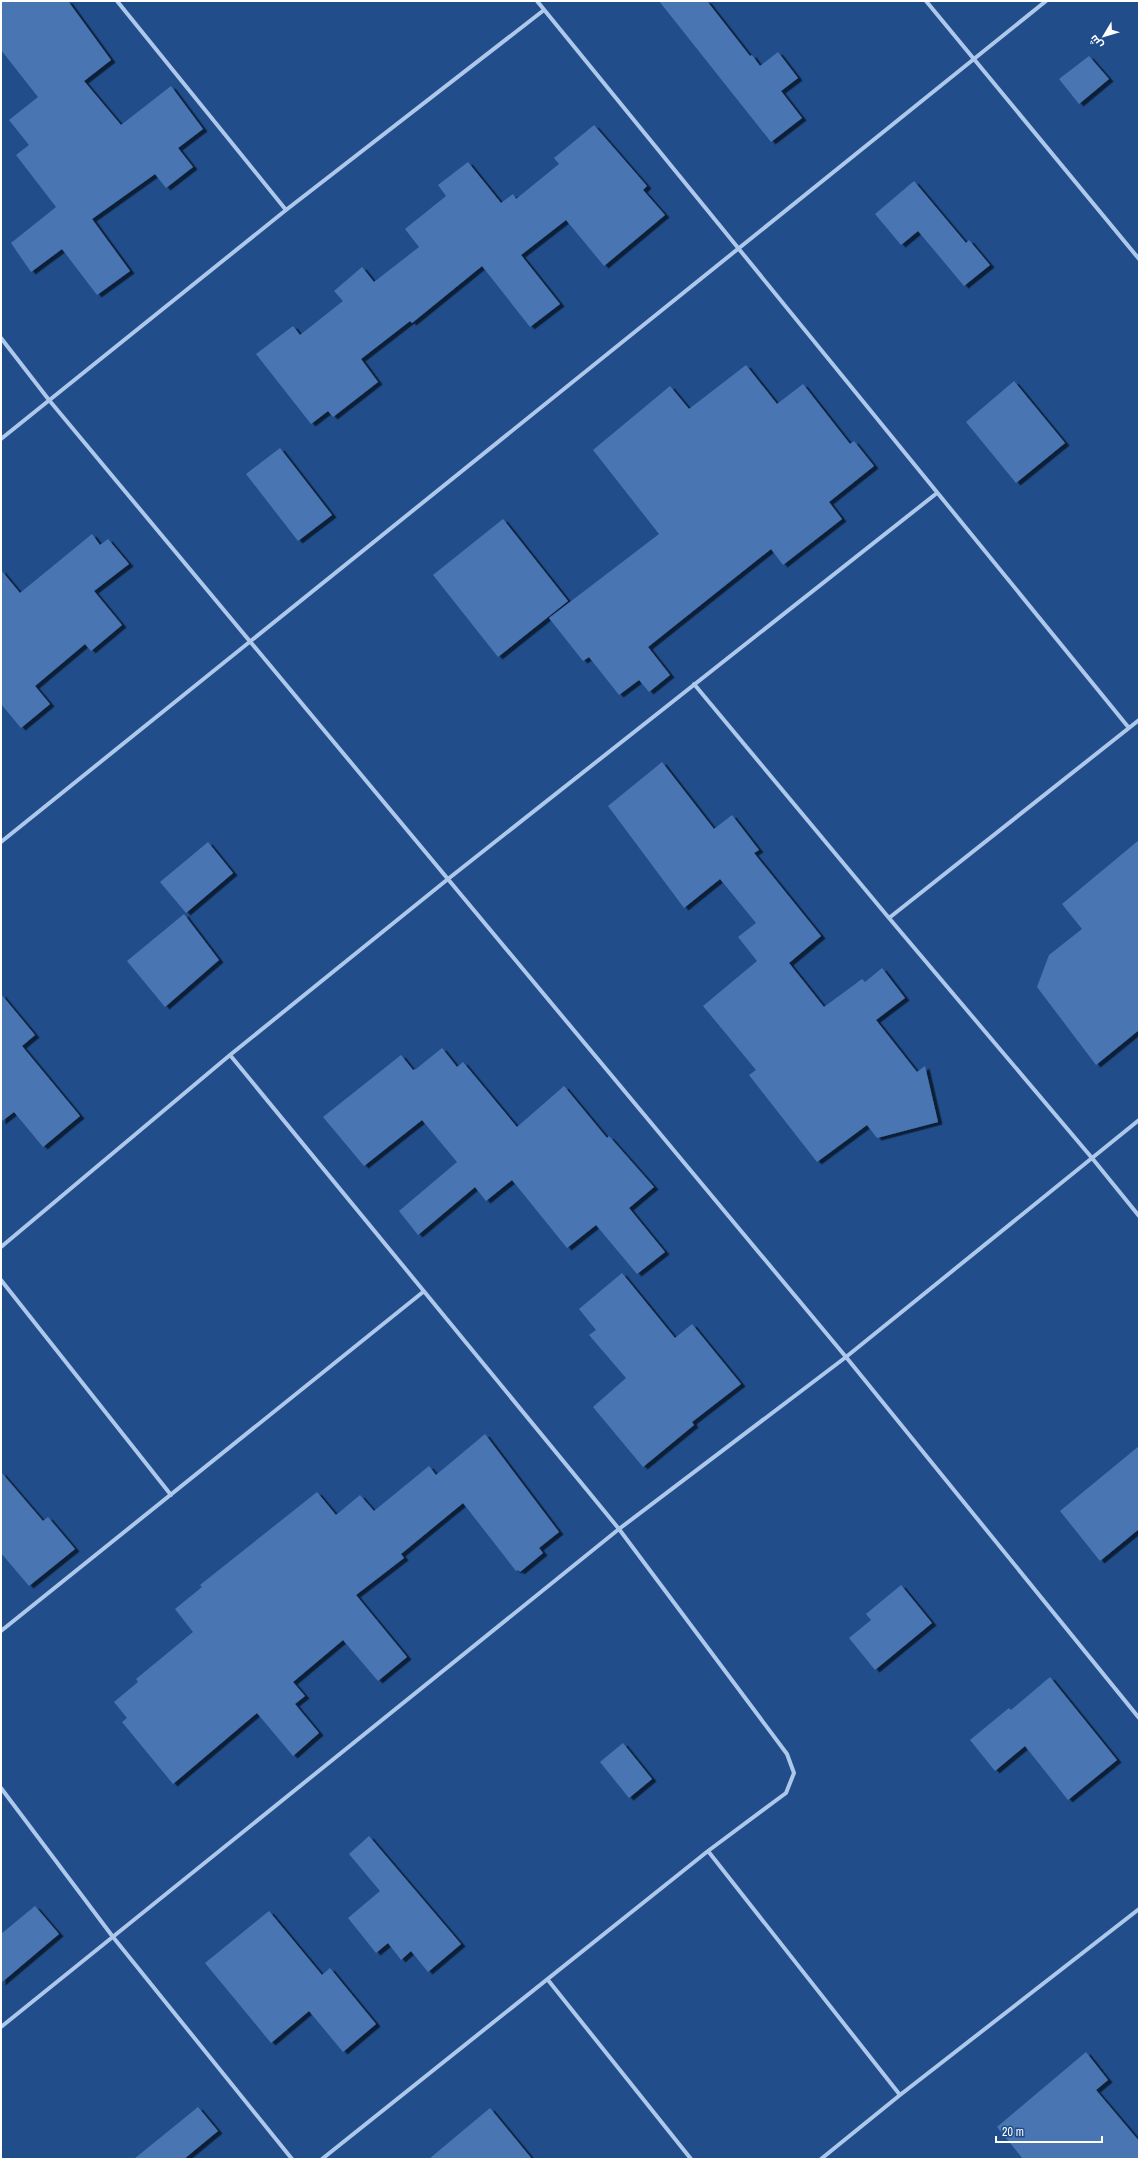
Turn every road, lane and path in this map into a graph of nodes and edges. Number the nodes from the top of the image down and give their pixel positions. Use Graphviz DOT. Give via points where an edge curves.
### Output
graph roads {
  1 [pos="117,1"];
  2 [pos="537,1"];
  3 [pos="926,1"];
  4 [pos="1046,1"];
  5 [pos="544,10"];
  6 [pos="974,58"];
  7 [pos="286,210"];
  8 [pos="738,247"];
  9 [pos="1139,259"];
  10 [pos="1,338"];
  11 [pos="49,400"];
  12 [pos="1,439"];
  13 [pos="937,492"];
  14 [pos="250,641"];
  15 [pos="694,684"];
  16 [pos="1139,720"];
  17 [pos="1129,728"];
  18 [pos="1,842"];
  19 [pos="448,879"];
  20 [pos="889,918"];
  21 [pos="230,1055"];
  22 [pos="1139,1120"];
  23 [pos="1092,1158"];
  24 [pos="1139,1216"];
  25 [pos="1,1247"];
  26 [pos="1,1280"];
  27 [pos="423,1292"];
  28 [pos="846,1357"];
  29 [pos="171,1495"];
  30 [pos="619,1529"];
  31 [pos="1,1631"];
  32 [pos="1139,1718"];
  33 [pos="1,1788"];
  34 [pos="708,1851"];
  35 [pos="1139,1909"];
  36 [pos="113,1937"];
  37 [pos="548,1980"];
  38 [pos="1,2027"];
  39 [pos="900,2095"];
  40 [pos="292,2159"];
  41 [pos="322,2159"];
  42 [pos="691,2159"];
  43 [pos="821,2159"];
  1 -- 7 [label="street"];
  2 -- 5 [label="street"];
  3 -- 6 [label="street"];
  4 -- 6 [label="street"];
  5 -- 7 [label="street"];
  5 -- 8 [label="street"];
  6 -- 8 [label="street"];
  6 -- 9 [label="street"];
  7 -- 11 [label="street"];
  8 -- 13 [label="street"];
  8 -- 14 [label="street"];
  10 -- 11 [label="street"];
  11 -- 12 [label="street"];
  11 -- 14 [label="street"];
  13 -- 15 [label="street"];
  13 -- 17 [label="street"];
  14 -- 18 [label="street"];
  14 -- 19 [label="street"];
  15 -- 19 [label="street"];
  15 -- 20 [label="street"];
  16 -- 17 [label="street"];
  17 -- 20 [label="street"];
  19 -- 21 [label="street"];
  19 -- 28 [label="street"];
  20 -- 23 [label="street"];
  21 -- 25 [label="street"];
  21 -- 27 [label="street"];
  22 -- 23 [label="street"];
  23 -- 24 [label="street"];
  23 -- 28 [label="street"];
  26 -- 29 [label="street"];
  27 -- 29 [label="street"];
  27 -- 30 [label="street"];
  28 -- 30 [label="street"];
  28 -- 32 [label="street"];
  29 -- 31 [label="street"];
  30 -- 34 [label="street" via="787,1754 794,1773 786,1793"];
  30 -- 36 [label="street"];
  33 -- 36 [label="street"];
  34 -- 37 [label="street"];
  34 -- 39 [label="street"];
  35 -- 39 [label="street"];
  36 -- 38 [label="street"];
  36 -- 40 [label="street"];
  37 -- 41 [label="street"];
  37 -- 42 [label="street"];
  39 -- 43 [label="street"];
}
